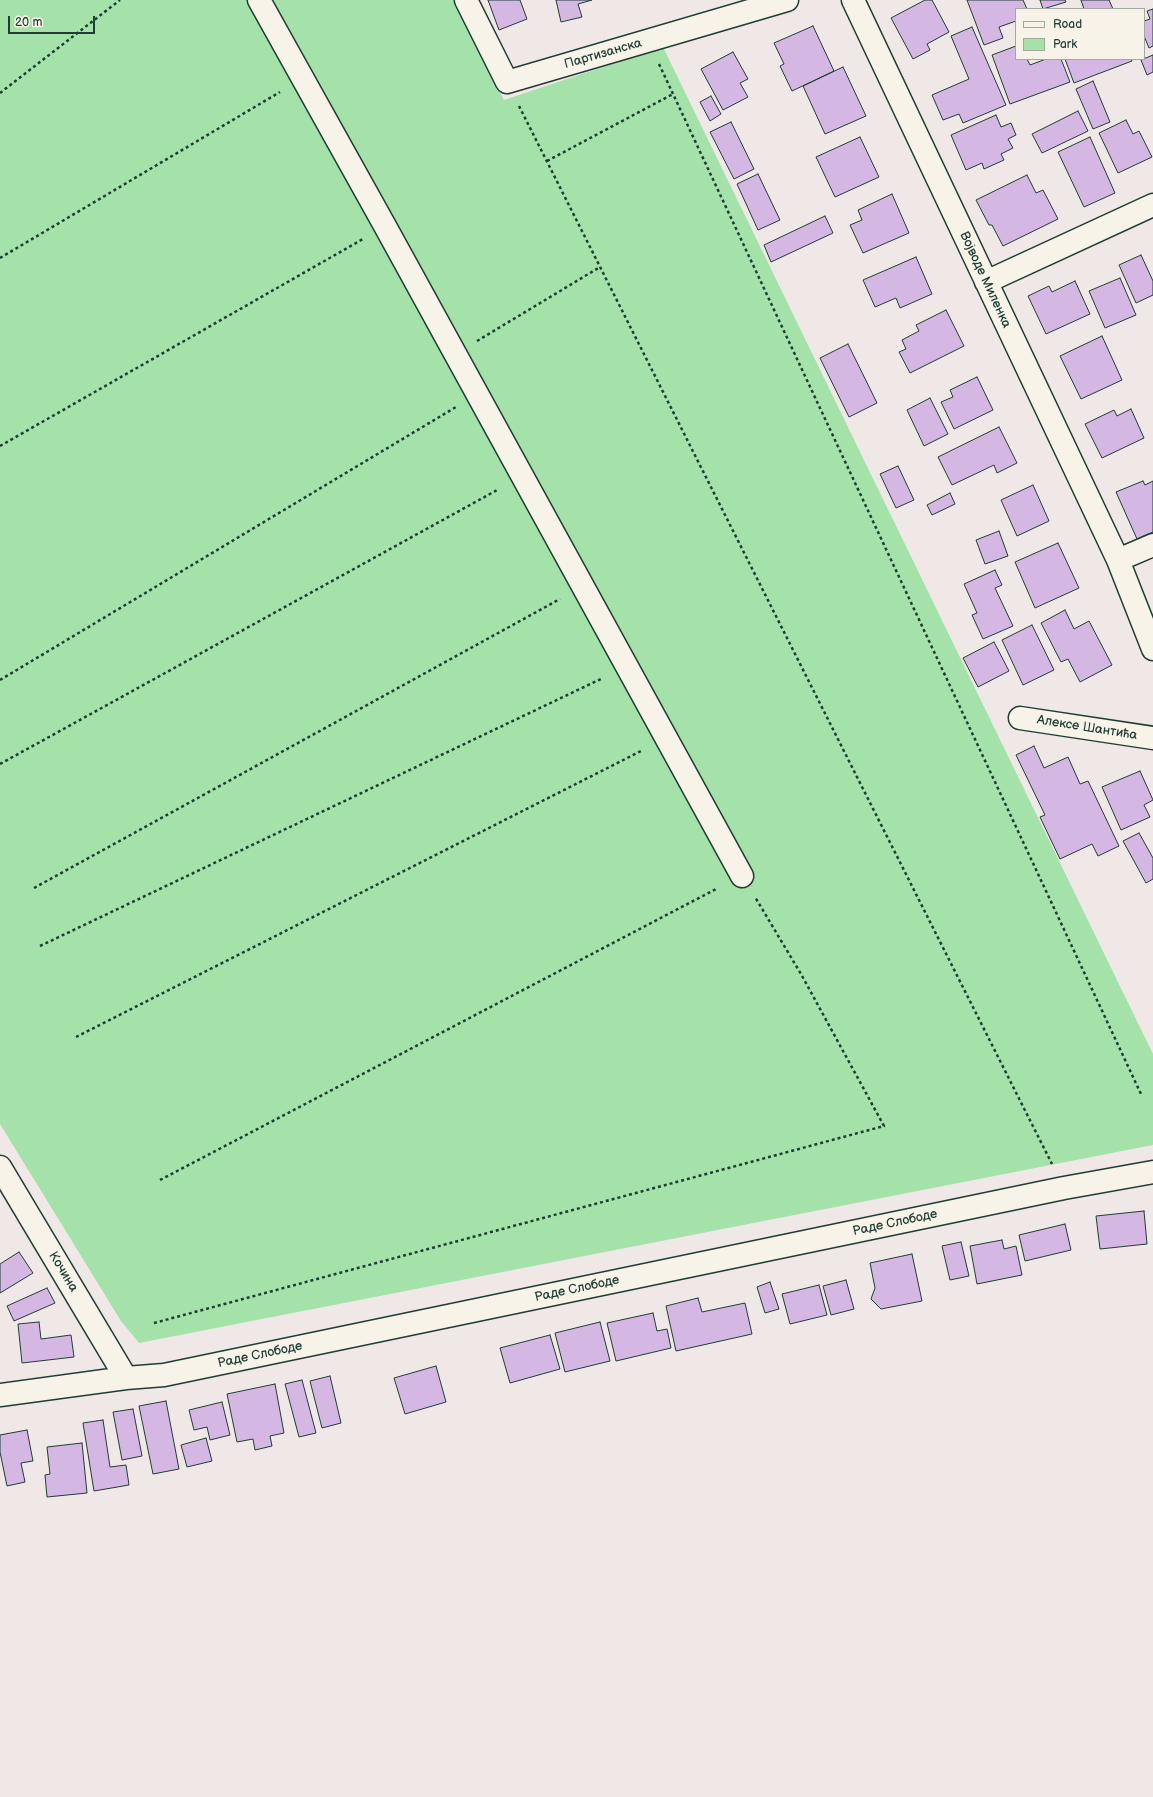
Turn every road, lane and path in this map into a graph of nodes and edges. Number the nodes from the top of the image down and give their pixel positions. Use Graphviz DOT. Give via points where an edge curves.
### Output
graph roads {
  1 [pos="120,0"];
  2 [pos="259,0"];
  3 [pos="466,0"];
  4 [pos="787,0"];
  5 [pos="853,0"];
  6 [pos="648,41"];
  7 [pos="304,78"];
  8 [pos="507,82"];
  9 [pos="0,93"];
  10 [pos="673,94"];
  11 [pos="547,161"];
  12 [pos="1153,205"];
  13 [pos="385,226"];
  14 [pos="0,258"];
  15 [pos="600,267"];
  16 [pos="986,282"];
  17 [pos="455,354"];
  18 [pos="478,394"];
  19 [pos="0,446"];
  20 [pos="523,476"];
  21 [pos="1153,545"];
  22 [pos="1118,560"];
  23 [pos="583,586"];
  24 [pos="1153,649"];
  25 [pos="627,666"];
  26 [pos="0,680"];
  27 [pos="1020,718"];
  28 [pos="667,738"];
  29 [pos="1153,738"];
  30 [pos="0,764"];
  31 [pos="742,876"];
  32 [pos="34,888"];
  33 [pos="40,946"];
  34 [pos="76,1038"];
  35 [pos="1141,1094"];
  36 [pos="0,1167"];
  37 [pos="1153,1172"];
  38 [pos="160,1180"];
  39 [pos="1064,1188"];
  40 [pos="154,1323"];
  41 [pos="126,1378"];
  42 [pos="0,1396"];
  1 -- 9 [label="path"];
  2 -- 7 [label="street"];
  3 -- 8 [label="street"];
  4 -- 6 [label="street, Партизанска"];
  5 -- 16 [label="street, Војводе Миленка"];
  6 -- 8 [label="street, Партизанска"];
  6 -- 10 [label="path"];
  7 -- 13 [label="street"];
  7 -- 14 [label="path"];
  8 -- 11 [label="path"];
  10 -- 11 [label="path"];
  10 -- 35 [label="path"];
  11 -- 15 [label="path"];
  12 -- 16 [label="street"];
  13 -- 17 [label="street"];
  13 -- 19 [label="path"];
  15 -- 17 [label="path"];
  15 -- 39 [label="path"];
  16 -- 22 [label="street, Војводе Миленка"];
  17 -- 18 [label="street"];
  18 -- 20 [label="street"];
  18 -- 26 [label="path"];
  20 -- 23 [label="street"];
  20 -- 30 [label="path"];
  21 -- 22 [label="street"];
  22 -- 24 [label="street, Војводе Миленка"];
  23 -- 25 [label="street"];
  23 -- 32 [label="path"];
  25 -- 28 [label="street"];
  25 -- 33 [label="path"];
  27 -- 29 [label="street, Алексе Шантића"];
  28 -- 31 [label="street"];
  28 -- 34 [label="path"];
  31 -- 38 [label="path"];
  31 -- 40 [label="path" via="801,974 884,1126"];
  36 -- 41 [label="street, Кочина"];
  37 -- 39 [label="street, Раде Слободе"];
  39 -- 41 [label="street, Раде Слободе" via="172,1373"];
  41 -- 42 [label="street, Раде Слободе"];
}
